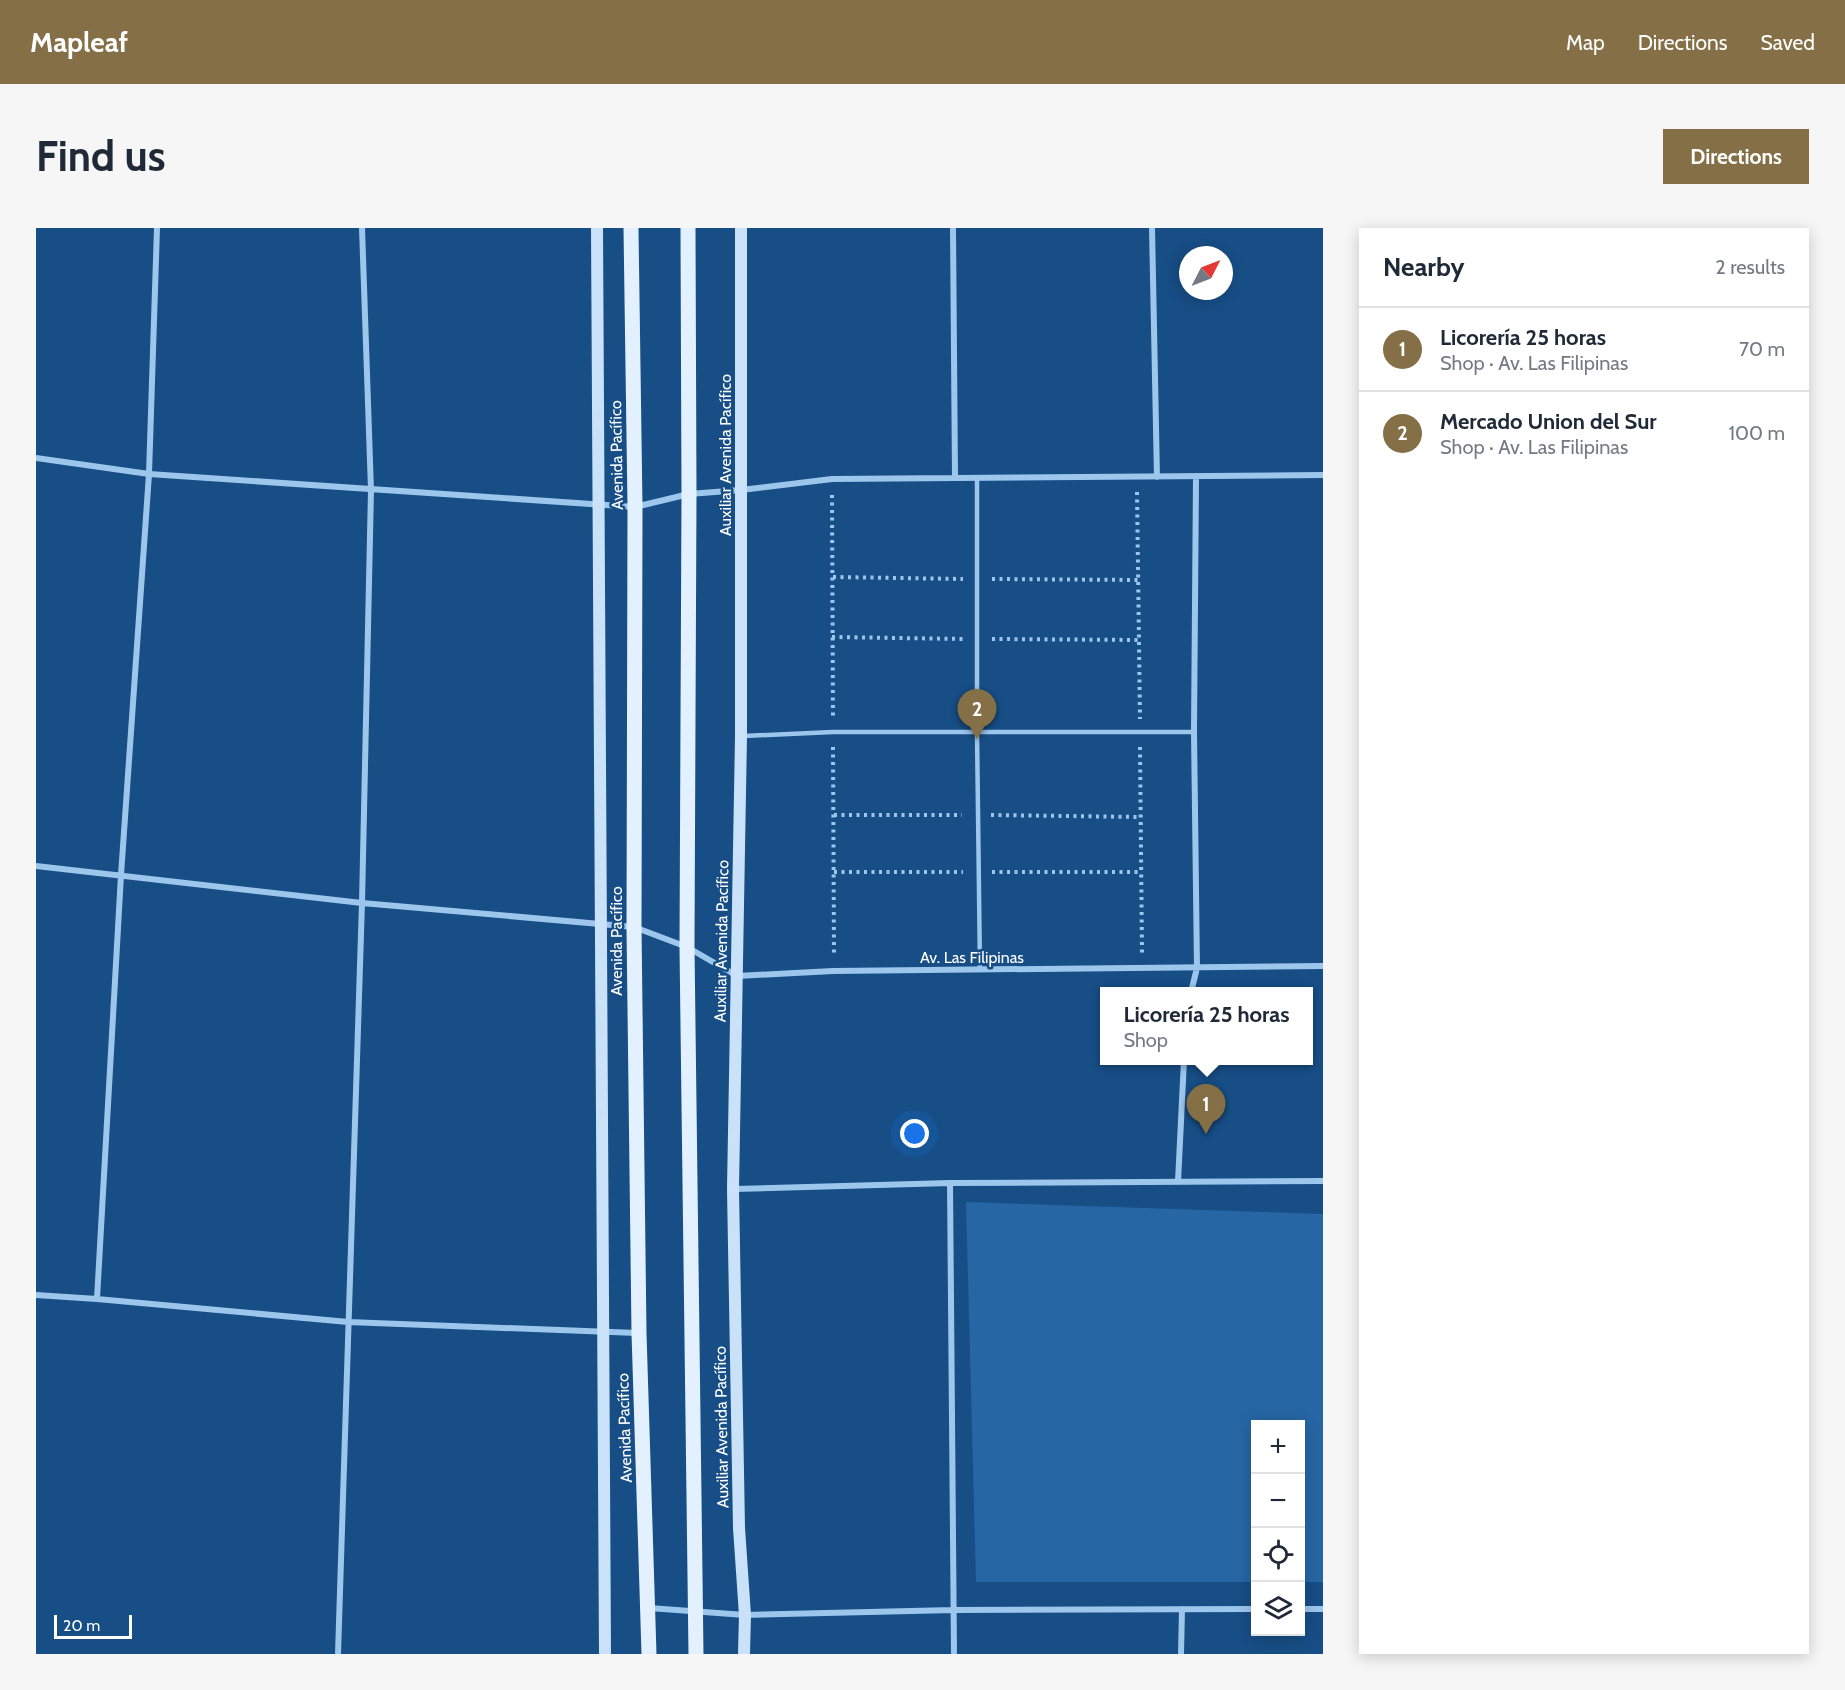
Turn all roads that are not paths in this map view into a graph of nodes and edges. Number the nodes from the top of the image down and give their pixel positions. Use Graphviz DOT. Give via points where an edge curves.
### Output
graph roads {
  1 [pos="157,228"];
  2 [pos="362,228"];
  3 [pos="597,228"];
  4 [pos="631,228"];
  5 [pos="688,228"];
  6 [pos="741,228"];
  7 [pos="953,228"];
  8 [pos="1152,228"];
  9 [pos="36,458"];
  10 [pos="148,474"];
  11 [pos="1323,475"];
  12 [pos="1196,476"];
  13 [pos="1157,477"];
  14 [pos="955,478"];
  15 [pos="977,478"];
  16 [pos="371,490"];
  17 [pos="741,490"];
  18 [pos="689,494"];
  19 [pos="599,505"];
  20 [pos="635,507"];
  21 [pos="977,732"];
  22 [pos="1194,732"];
  23 [pos="741,736"];
  24 [pos="36,866"];
  25 [pos="121,875"];
  26 [pos="362,903"];
  27 [pos="601,924"];
  28 [pos="634,927"];
  29 [pos="687,947"];
  30 [pos="1323,966"];
  31 [pos="1197,968"];
  32 [pos="980,970"];
  33 [pos="737,976"];
  34 [pos="1192,987"];
  35 [pos="1184,1065"];
  36 [pos="1323,1181"];
  37 [pos="1178,1182"];
  38 [pos="950,1183"];
  39 [pos="733,1189"];
  40 [pos="36,1295"];
  41 [pos="97,1299"];
  42 [pos="348,1322"];
  43 [pos="603,1332"];
  44 [pos="639,1333"];
  45 [pos="648,1608"];
  46 [pos="1182,1609"];
  47 [pos="1251,1609"];
  48 [pos="1305,1609"];
  49 [pos="1323,1609"];
  50 [pos="954,1610"];
  51 [pos="695,1611"];
  52 [pos="745,1615"];
  53 [pos="338,1654"];
  54 [pos="605,1654"];
  55 [pos="649,1654"];
  56 [pos="696,1654"];
  57 [pos="744,1654"];
  58 [pos="954,1654"];
  59 [pos="1181,1654"];
  1 -- 10 [label="street"];
  2 -- 16 [label="street"];
  3 -- 19 [label="main road"];
  4 -- 20 [label="main road, Avenida Pacífico"];
  5 -- 18 [label="main road"];
  6 -- 17 [label="main road, Auxiliar Avenida Pacífico"];
  7 -- 14 [label="street"];
  8 -- 13 [label="street"];
  9 -- 10 [label="street"];
  10 -- 16 [label="street"];
  10 -- 25 [label="street"];
  11 -- 12 [label="street"];
  12 -- 13 [label="street"];
  12 -- 22 [label="street"];
  13 -- 15 [label="street"];
  14 -- 15 [label="street"];
  14 -- 17 [label="street" via="832,479"];
  15 -- 21 [label="lane"];
  16 -- 19 [label="street"];
  16 -- 26 [label="street"];
  17 -- 18 [label="street"];
  17 -- 23 [label="main road, Auxiliar Avenida Pacífico"];
  18 -- 20 [label="street"];
  18 -- 29 [label="main road"];
  19 -- 20 [label="street"];
  19 -- 27 [label="main road"];
  20 -- 28 [label="main road, Avenida Pacífico"];
  21 -- 22 [label="lane"];
  21 -- 23 [label="lane"];
  21 -- 32 [label="lane"];
  22 -- 31 [label="street"];
  23 -- 33 [label="main road, Auxiliar Avenida Pacífico"];
  24 -- 25 [label="street"];
  25 -- 26 [label="street"];
  25 -- 41 [label="street"];
  26 -- 27 [label="street"];
  26 -- 42 [label="street"];
  27 -- 28 [label="street"];
  27 -- 43 [label="main road"];
  28 -- 29 [label="street"];
  28 -- 44 [label="main road, Avenida Pacífico"];
  29 -- 33 [label="street"];
  29 -- 51 [label="main road"];
  30 -- 31 [label="street, Av. Las Filipinas"];
  31 -- 32 [label="street, Av. Las Filipinas"];
  31 -- 34 [label="street"];
  32 -- 33 [label="street, Av. Las Filipinas"];
  33 -- 39 [label="main road, Auxiliar Avenida Pacífico"];
  35 -- 37 [label="street"];
  36 -- 37 [label="street"];
  37 -- 38 [label="street"];
  38 -- 39 [label="street"];
  38 -- 50 [label="street"];
  39 -- 52 [label="main road, Auxiliar Avenida Pacífico" via="739,1528"];
  40 -- 41 [label="street"];
  41 -- 42 [label="street"];
  42 -- 43 [label="street"];
  42 -- 53 [label="street"];
  43 -- 44 [label="street"];
  43 -- 54 [label="main road"];
  44 -- 45 [label="main road, Avenida Pacífico"];
  45 -- 51 [label="street"];
  45 -- 55 [label="main road, Avenida Pacífico"];
  46 -- 47 [label="street"];
  46 -- 50 [label="street"];
  46 -- 59 [label="street"];
  48 -- 49 [label="street"];
  50 -- 52 [label="street"];
  50 -- 58 [label="street"];
  51 -- 52 [label="street"];
  51 -- 56 [label="main road"];
  52 -- 57 [label="main road, Auxiliar Avenida Pacífico"];
}
